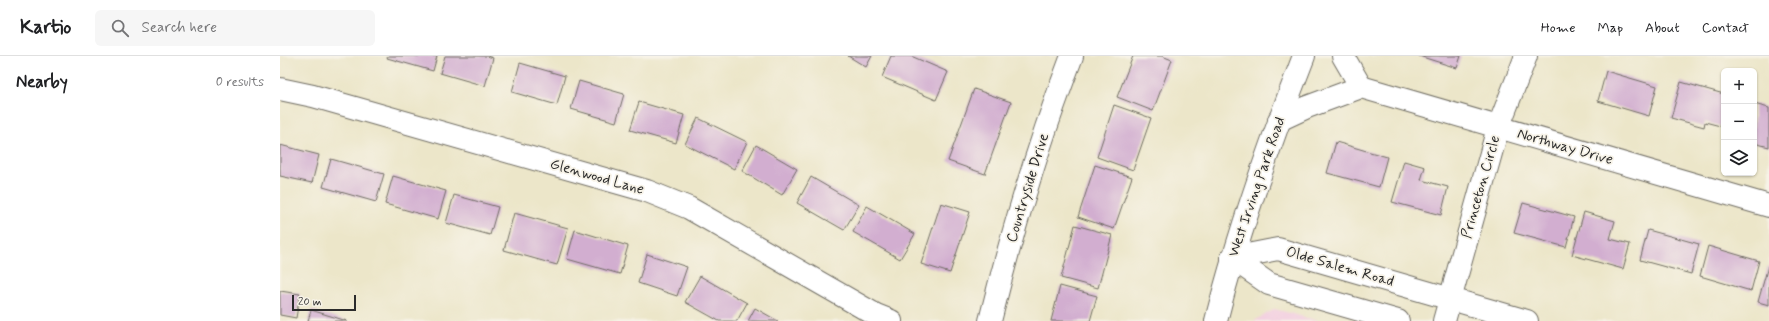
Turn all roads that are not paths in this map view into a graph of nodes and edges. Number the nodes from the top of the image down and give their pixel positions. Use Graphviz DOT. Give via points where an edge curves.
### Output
graph roads {
  1 [pos="1304,56"];
  2 [pos="1343,56"];
  3 [pos="1526,56"];
  4 [pos="1067,57"];
  5 [pos="1361,87"];
  6 [pos="280,89"];
  7 [pos="1279,120"];
  8 [pos="1498,128"];
  9 [pos="1769,206"];
  10 [pos="1232,258"];
  11 [pos="1449,299"];
  12 [pos="891,321"];
  13 [pos="990,321"];
  14 [pos="1216,321"];
  15 [pos="1398,321"];
  16 [pos="1444,321"];
  17 [pos="1527,321"];
  1 -- 7 [label="street, West Irving Park Road"];
  2 -- 5 [label="street"];
  3 -- 8 [label="street, Princeton Circle"];
  4 -- 13 [label="street, Countryside Drive"];
  5 -- 7 [label="street"];
  5 -- 8 [label="street, Northway Drive"];
  6 -- 12 [label="street, Glenwood Lane" via="328,100 648,191 689,208 876,315"];
  7 -- 10 [label="street, West Irving Park Road"];
  8 -- 9 [label="street, Northway Drive"];
  8 -- 11 [label="street, Princeton Circle"];
  10 -- 11 [label="street, Olde Salem Road" via="1278,249"];
  10 -- 14 [label="street, West Irving Park Road"];
  10 -- 15 [label="street" via="1269,284"];
  11 -- 16 [label="street, Princeton Circle"];
  11 -- 17 [label="street, Olde Salem Road"];
}
